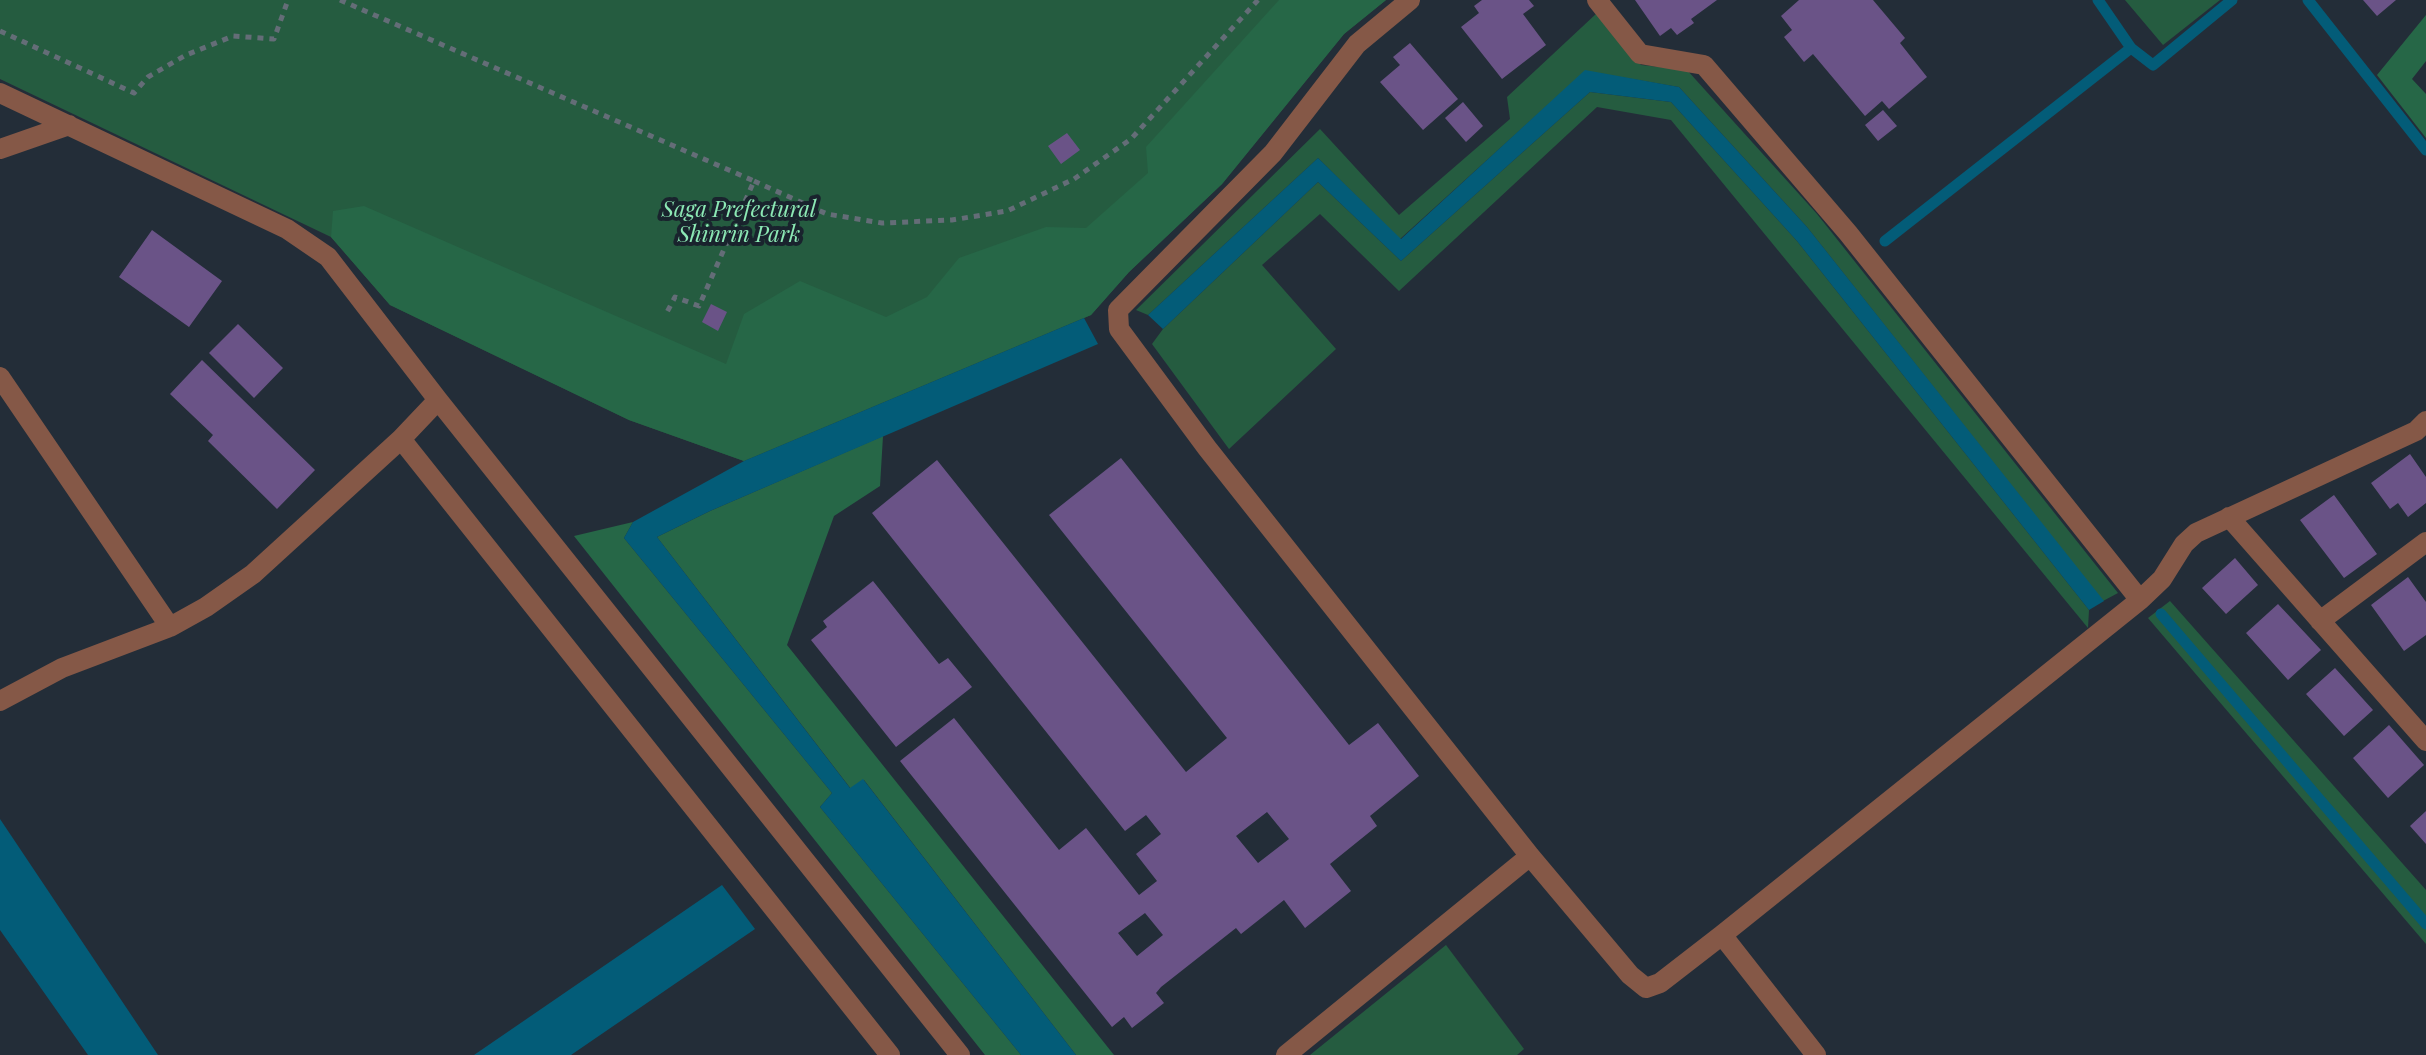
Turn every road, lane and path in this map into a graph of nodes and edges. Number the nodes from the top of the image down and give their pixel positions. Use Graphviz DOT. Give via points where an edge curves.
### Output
graph roads {
  1 [pos="288,0"];
  2 [pos="340,0"];
  3 [pos="1258,0"];
  4 [pos="1410,0"];
  5 [pos="1597,0"];
  6 [pos="0,31"];
  7 [pos="0,93"];
  8 [pos="69,125"];
  9 [pos="0,149"];
  10 [pos="754,181"];
  11 [pos="666,314"];
  12 [pos="0,377"];
  13 [pos="438,400"];
  14 [pos="2426,421"];
  15 [pos="401,439"];
  16 [pos="2229,517"];
  17 [pos="2426,542"];
  18 [pos="2140,600"];
  19 [pos="2320,621"];
  20 [pos="170,627"];
  21 [pos="0,701"];
  22 [pos="2426,741"];
  23 [pos="1530,856"];
  24 [pos="1722,935"];
  25 [pos="890,1055"];
  26 [pos="960,1055"];
  27 [pos="1286,1055"];
  28 [pos="1816,1055"];
  1 -- 6 [label="path" via="274,39 233,36 186,55 148,77 134,93"];
  2 -- 10 [label="path"];
  3 -- 10 [label="path" via="1131,139 1074,179 1007,211 882,223 827,214"];
  4 -- 23 [label="street" via="1357,44 1273,153 1118,310 1119,329"];
  5 -- 18 [label="street" via="1640,54 1704,65 1848,233"];
  7 -- 8 [label="street"];
  8 -- 9 [label="street"];
  8 -- 13 [label="street" via="287,229 328,257"];
  10 -- 11 [label="path" via="699,306 675,297"];
  12 -- 20 [label="street"];
  13 -- 15 [label="street"];
  13 -- 26 [label="street"];
  14 -- 16 [label="street" via="2416,431"];
  15 -- 20 [label="street" via="253,574"];
  15 -- 25 [label="street"];
  16 -- 18 [label="street" via="2184,544 2162,579"];
  16 -- 19 [label="street"];
  17 -- 19 [label="street"];
  18 -- 24 [label="street"];
  19 -- 22 [label="street"];
  20 -- 21 [label="street" via="62,668"];
  23 -- 24 [label="street" via="1646,988"];
  23 -- 27 [label="street"];
  24 -- 28 [label="street"];
}
